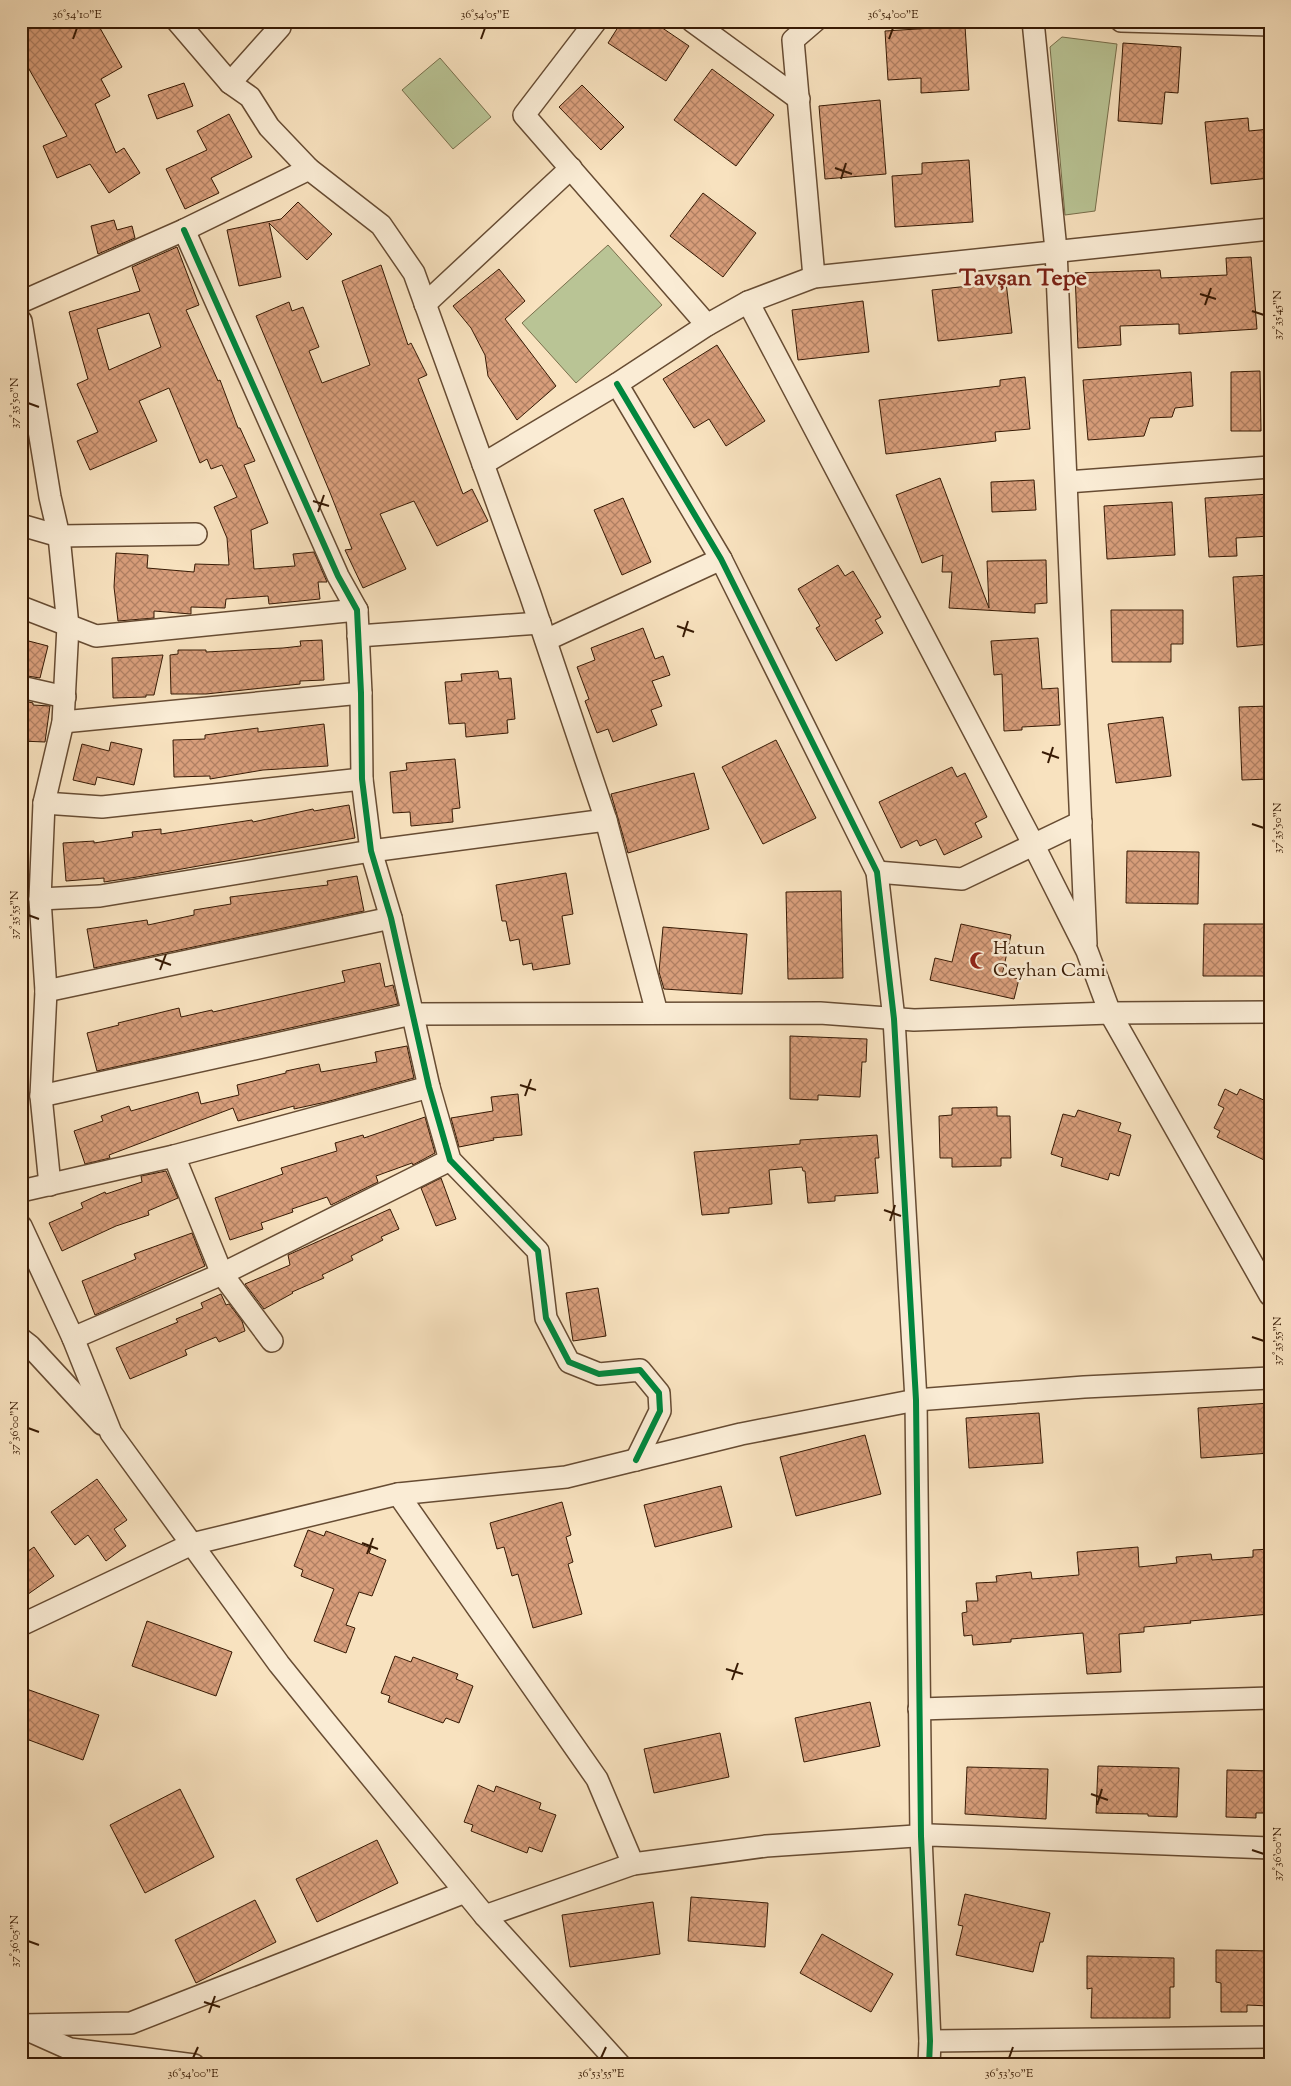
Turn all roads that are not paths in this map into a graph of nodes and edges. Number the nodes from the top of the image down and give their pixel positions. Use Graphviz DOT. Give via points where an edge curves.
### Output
graph roads {
  1 [pos="177,21"];
  2 [pos="281,21"];
  3 [pos="596,21"];
  4 [pos="692,21"];
  5 [pos="815,21"];
  6 [pos="1033,21"];
  7 [pos="1121,21"];
  8 [pos="1240,22"];
  9 [pos="1270,25"];
  10 [pos="230,82"];
  11 [pos="799,98"];
  12 [pos="571,168"];
  13 [pos="309,169"];
  14 [pos="1270,229"];
  15 [pos="184,230"];
  16 [pos="1056,250"];
  17 [pos="814,277"];
  18 [pos="21,302"];
  19 [pos="748,302"];
  20 [pos="425,304"];
  21 [pos="21,321"];
  22 [pos="707,325"];
  23 [pos="617,384"];
  24 [pos="483,464"];
  25 [pos="1270,467"];
  26 [pos="1067,482"];
  27 [pos="21,525"];
  28 [pos="196,534"];
  29 [pos="59,536"];
  30 [pos="721,559"];
  31 [pos="21,607"];
  32 [pos="357,610"];
  33 [pos="68,626"];
  34 [pos="542,632"];
  35 [pos="358,636"];
  36 [pos="21,687"];
  37 [pos="361,693"];
  38 [pos="65,698"];
  39 [pos="63,722"];
  40 [pos="362,779"];
  41 [pos="44,803"];
  42 [pos="606,820"];
  43 [pos="1081,822"];
  44 [pos="1034,844"];
  45 [pos="371,851"];
  46 [pos="877,872"];
  47 [pos="40,899"];
  48 [pos="391,918"];
  49 [pos="1086,951"];
  50 [pos="46,991"];
  51 [pos="1270,1012"];
  52 [pos="658,1013"];
  53 [pos="1110,1013"];
  54 [pos="412,1014"];
  55 [pos="894,1019"];
  56 [pos="430,1086"];
  57 [pos="41,1096"];
  58 [pos="174,1156"];
  59 [pos="450,1160"];
  60 [pos="50,1185"];
  61 [pos="21,1191"];
  62 [pos="21,1226"];
  63 [pos="222,1274"];
  64 [pos="1270,1295"];
  65 [pos="74,1338"];
  66 [pos="272,1341"];
  67 [pos="24,1346"];
  68 [pos="1270,1378"];
  69 [pos="916,1400"];
  70 [pos="112,1433"];
  71 [pos="636,1460"];
  72 [pos="398,1494"];
  73 [pos="192,1544"];
  74 [pos="21,1625"];
  75 [pos="1270,1698"];
  76 [pos="919,1709"];
  77 [pos="920,1836"];
  78 [pos="1270,1848"];
  79 [pos="633,1864"];
  80 [pos="465,1892"];
  81 [pos="485,1916"];
  82 [pos="21,2026"];
  83 [pos="1270,2037"];
  84 [pos="930,2041"];
  85 [pos="194,2065"];
  86 [pos="620,2065"];
  87 [pos="929,2065"];
  1 -- 10 [label="street"];
  2 -- 10 [label="street" via="280,27"];
  3 -- 12 [label="street" via="524,116"];
  4 -- 11 [label="street"];
  5 -- 11 [label="street" via="793,40"];
  6 -- 16 [label="street"];
  7 -- 8 [label="street"];
  8 -- 9 [label="street"];
  10 -- 13 [label="street" via="250,97 269,127"];
  11 -- 17 [label="street"];
  12 -- 20 [label="street"];
  12 -- 22 [label="street"];
  13 -- 15 [label="street"];
  13 -- 20 [label="street" via="381,225 414,273"];
  14 -- 16 [label="street"];
  15 -- 18 [label="street"];
  15 -- 32 [label="street" via="338,576"];
  16 -- 17 [label="street"];
  16 -- 26 [label="street"];
  17 -- 19 [label="street"];
  19 -- 22 [label="street"];
  19 -- 44 [label="street"];
  20 -- 24 [label="street"];
  21 -- 29 [label="street"];
  22 -- 23 [label="street"];
  23 -- 24 [label="street"];
  23 -- 30 [label="street"];
  24 -- 34 [label="street"];
  25 -- 26 [label="street"];
  26 -- 43 [label="street"];
  27 -- 29 [label="street"];
  28 -- 29 [label="street"];
  29 -- 33 [label="street"];
  30 -- 34 [label="street"];
  30 -- 46 [label="street"];
  31 -- 33 [label="street"];
  32 -- 33 [label="street" via="96,636"];
  32 -- 35 [label="street"];
  33 -- 38 [label="street"];
  34 -- 35 [label="street"];
  34 -- 42 [label="street"];
  35 -- 37 [label="street"];
  36 -- 38 [label="street"];
  37 -- 39 [label="street"];
  37 -- 40 [label="street"];
  38 -- 39 [label="street"];
  39 -- 41 [label="street"];
  40 -- 41 [label="street" via="102,807"];
  40 -- 45 [label="street"];
  41 -- 47 [label="street"];
  42 -- 45 [label="street"];
  42 -- 52 [label="street"];
  43 -- 44 [label="street"];
  43 -- 49 [label="street"];
  44 -- 46 [label="street" via="962,879"];
  44 -- 49 [label="street"];
  45 -- 47 [label="street" via="100,896"];
  45 -- 48 [label="street"];
  46 -- 55 [label="street"];
  47 -- 50 [label="street"];
  48 -- 50 [label="street"];
  48 -- 54 [label="street"];
  49 -- 53 [label="street"];
  50 -- 57 [label="street"];
  51 -- 53 [label="street"];
  52 -- 54 [label="street"];
  52 -- 55 [label="street" via="820,1013"];
  53 -- 55 [label="street"];
  53 -- 64 [label="street"];
  54 -- 56 [label="street"];
  54 -- 57 [label="street"];
  55 -- 69 [label="street"];
  56 -- 58 [label="street"];
  56 -- 59 [label="street"];
  57 -- 60 [label="street"];
  58 -- 60 [label="street"];
  58 -- 63 [label="street"];
  59 -- 63 [label="street"];
  59 -- 71 [label="street" via="538,1251 546,1318 569,1362 599,1374 640,1370 659,1393 660,1411"];
  60 -- 61 [label="street"];
  62 -- 65 [label="street"];
  63 -- 65 [label="street"];
  63 -- 66 [label="street"];
  65 -- 70 [label="street"];
  67 -- 70 [label="street"];
  68 -- 69 [label="street" via="1084,1387"];
  69 -- 71 [label="street" via="741,1434"];
  69 -- 76 [label="street"];
  70 -- 73 [label="street"];
  71 -- 72 [label="street" via="566,1477"];
  72 -- 73 [label="street"];
  72 -- 79 [label="street" via="597,1778"];
  73 -- 74 [label="street"];
  73 -- 80 [label="street" via="279,1664"];
  75 -- 76 [label="street"];
  76 -- 77 [label="street"];
  77 -- 78 [label="street"];
  77 -- 79 [label="street" via="766,1846"];
  77 -- 84 [label="street"];
  79 -- 81 [label="street"];
  80 -- 81 [label="street"];
  80 -- 82 [label="street" via="131,2023"];
  81 -- 86 [label="street"];
  82 -- 85 [label="street" via="70,2050"];
  83 -- 84 [label="street"];
  84 -- 87 [label="street"];
}
